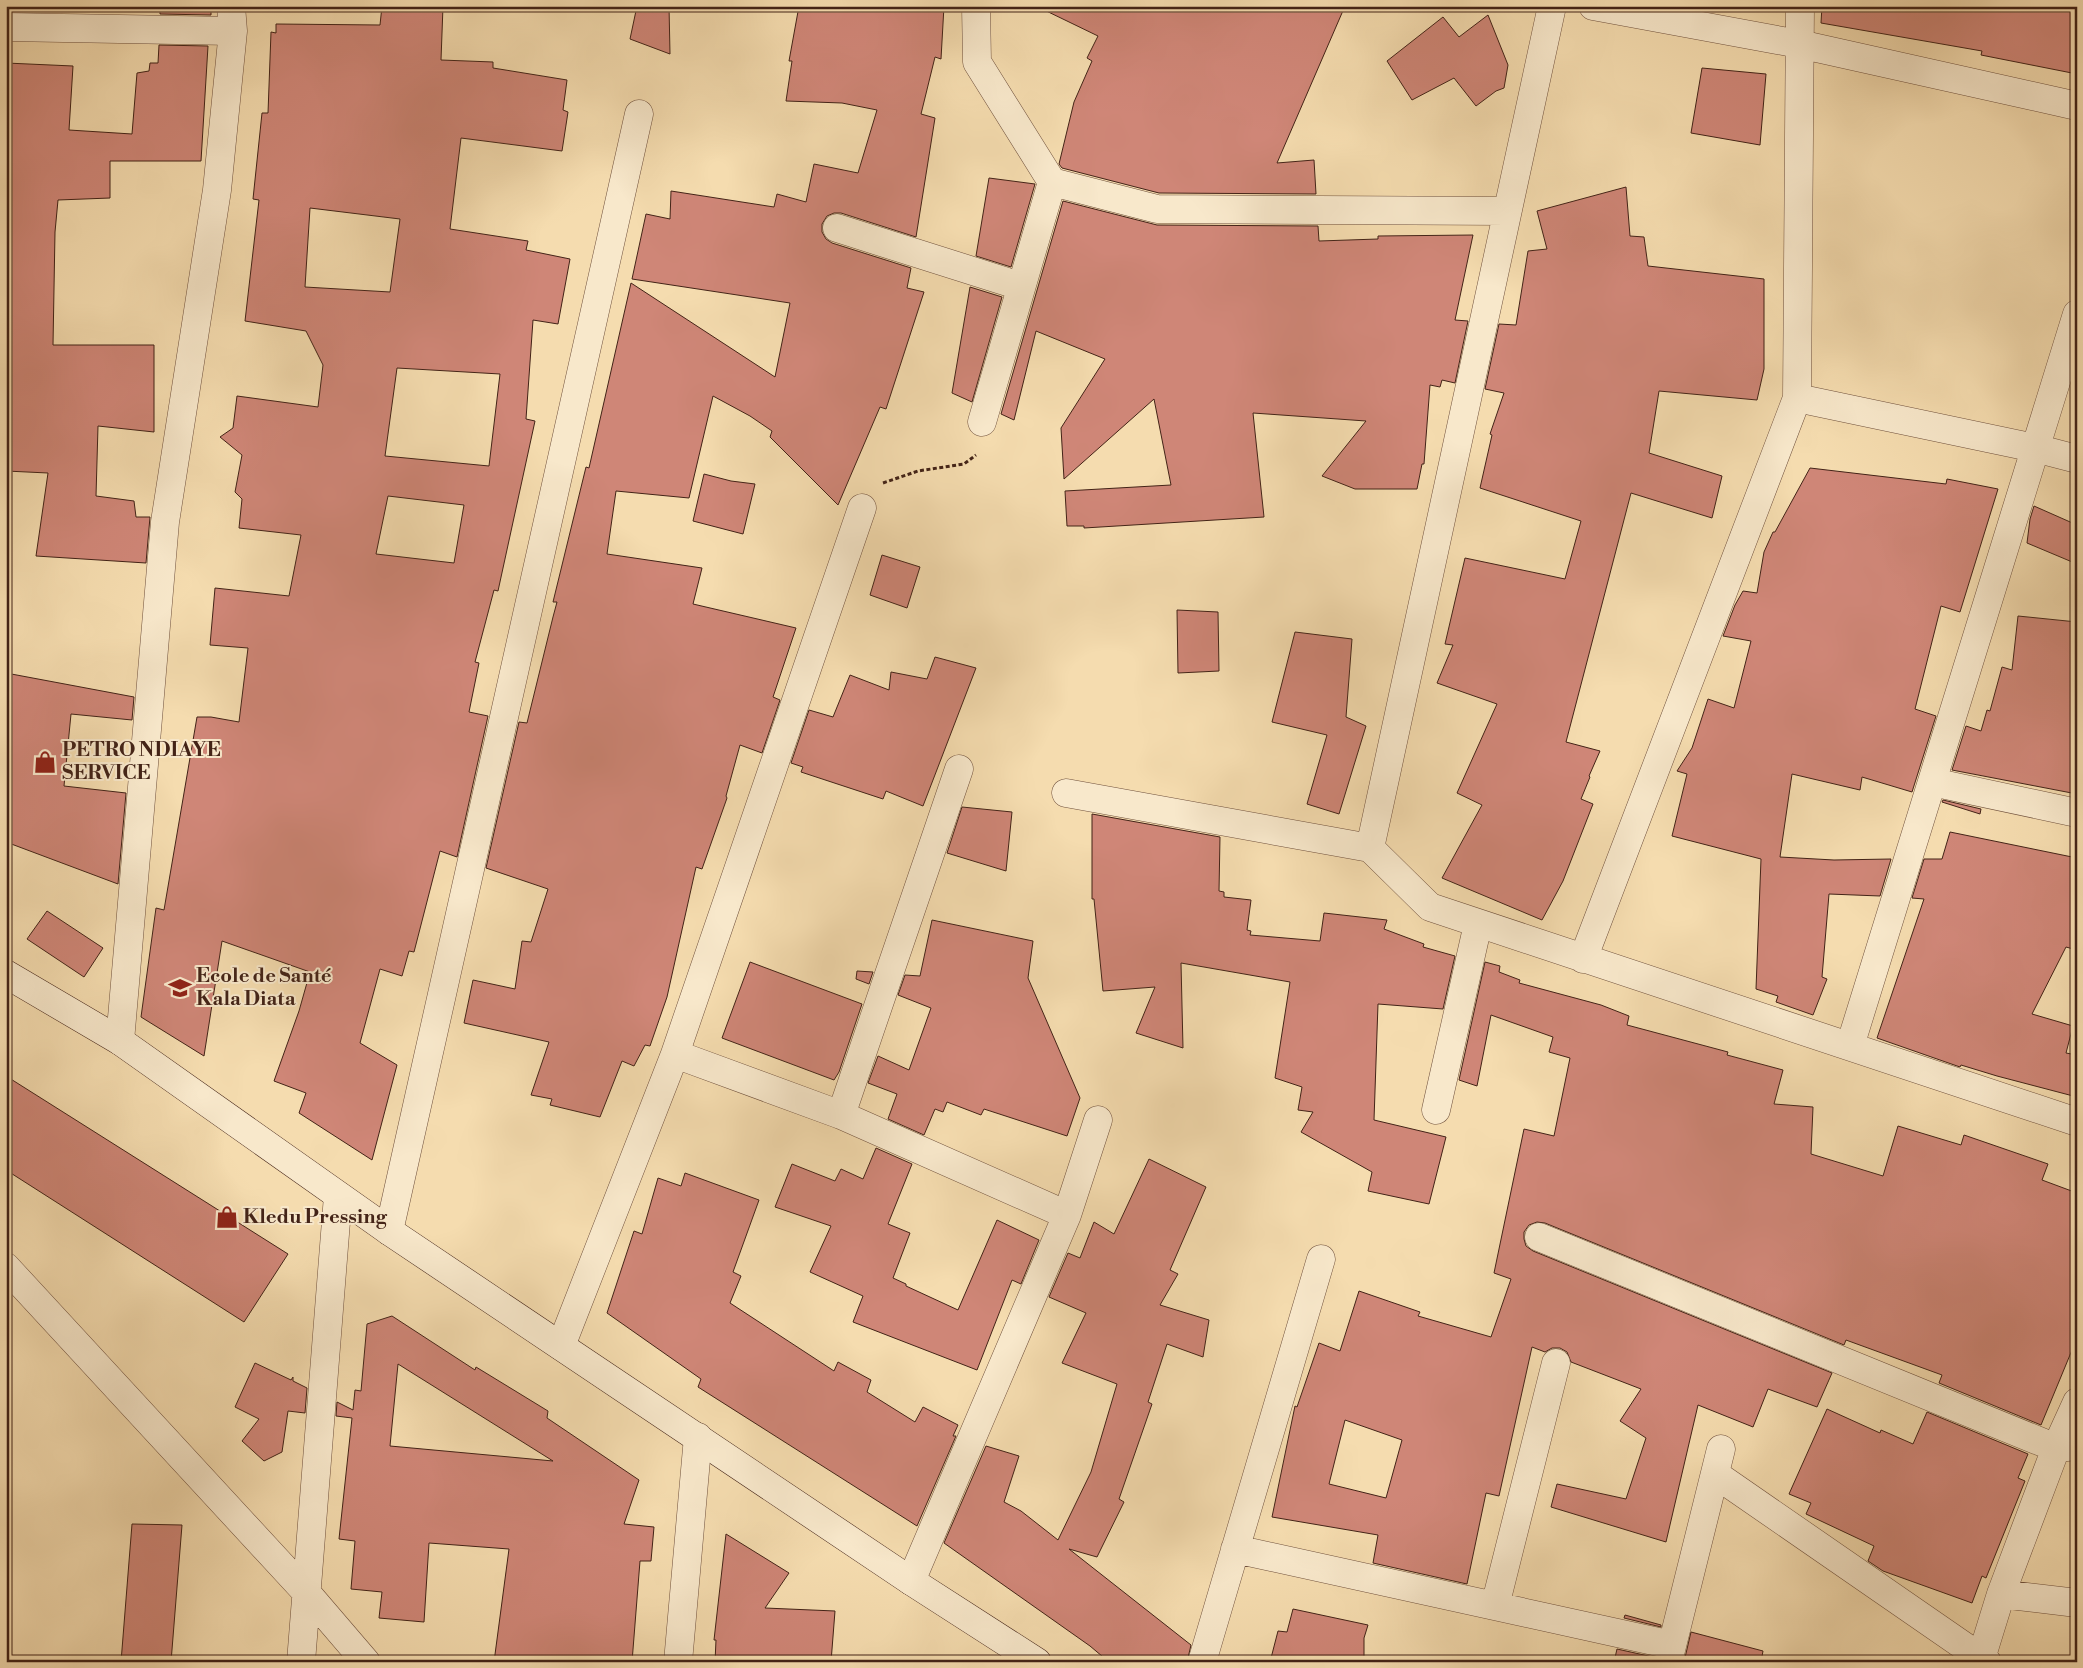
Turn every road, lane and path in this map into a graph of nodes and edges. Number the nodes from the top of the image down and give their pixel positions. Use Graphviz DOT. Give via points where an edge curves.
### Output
graph roads {
  1 [pos="976,6"];
  2 [pos="1552,6"];
  3 [pos="1593,6"];
  4 [pos="1800,6"];
  5 [pos="232,19"];
  6 [pos="6,27"];
  7 [pos="1800,44"];
  8 [pos="2077,106"];
  9 [pos="640,114"];
  10 [pos="1052,182"];
  11 [pos="1507,211"];
  12 [pos="836,228"];
  13 [pos="1020,286"];
  14 [pos="2077,314"];
  15 [pos="1797,398"];
  16 [pos="982,422"];
  17 [pos="2035,448"];
  18 [pos="2077,459"];
  19 [pos="862,508"];
  20 [pos="959,769"];
  21 [pos="1932,782"];
  22 [pos="1066,793"];
  23 [pos="2077,813"];
  24 [pos="1370,848"];
  25 [pos="1478,924"];
  26 [pos="1583,959"];
  27 [pos="6,974"];
  28 [pos="120,1041"];
  29 [pos="1850,1046"];
  30 [pos="675,1054"];
  31 [pos="1436,1110"];
  32 [pos="841,1115"];
  33 [pos="1098,1120"];
  34 [pos="2077,1122"];
  35 [pos="338,1196"];
  36 [pos="1067,1215"];
  37 [pos="390,1231"];
  38 [pos="1540,1237"];
  39 [pos="1321,1259"];
  40 [pos="6,1267"];
  41 [pos="561,1346"];
  42 [pos="1556,1362"];
  43 [pos="2077,1402"];
  44 [pos="698,1437"];
  45 [pos="2066,1447"];
  46 [pos="1235,1549"];
  47 [pos="911,1581"];
  48 [pos="306,1592"];
  49 [pos="2002,1594"];
  50 [pos="2077,1603"];
  51 [pos="1495,1606"];
  52 [pos="1670,1653"];
  53 [pos="1983,1660"];
  54 [pos="301,1662"];
  55 [pos="366,1662"];
  56 [pos="678,1662"];
  57 [pos="1037,1662"];
  58 [pos="1202,1662"];
  1 -- 10 [label="street" via="977,62"];
  2 -- 11 [label="street"];
  3 -- 7 [label="street"];
  4 -- 7 [label="street"];
  5 -- 6 [label="street"];
  5 -- 28 [label="street" via="217,190 165,522"];
  7 -- 8 [label="street"];
  7 -- 15 [label="street"];
  9 -- 37 [label="street"];
  10 -- 11 [label="street" via="1157,209"];
  10 -- 13 [label="street"];
  11 -- 24 [label="street"];
  12 -- 13 [label="street"];
  13 -- 16 [label="street"];
  14 -- 17 [label="street"];
  15 -- 17 [label="street"];
  15 -- 26 [label="street"];
  16 -- 19 [label="path" via="979,453 964,464 918,470 884,482"];
  17 -- 18 [label="street"];
  17 -- 21 [label="street"];
  19 -- 30 [label="street"];
  20 -- 32 [label="street"];
  21 -- 23 [label="street"];
  21 -- 29 [label="street"];
  22 -- 24 [label="street"];
  24 -- 25 [label="street" via="1430,907"];
  25 -- 26 [label="street"];
  25 -- 31 [label="street"];
  26 -- 29 [label="street"];
  27 -- 28 [label="street"];
  28 -- 35 [label="street"];
  29 -- 34 [label="street"];
  30 -- 32 [label="street"];
  30 -- 41 [label="street"];
  32 -- 36 [label="street"];
  33 -- 36 [label="street"];
  35 -- 37 [label="street"];
  35 -- 48 [label="street"];
  36 -- 47 [label="street"];
  37 -- 41 [label="street"];
  38 -- 45 [label="street"];
  39 -- 46 [label="street"];
  40 -- 48 [label="street"];
  41 -- 44 [label="street"];
  42 -- 51 [label="street"];
  43 -- 45 [label="street"];
  44 -- 47 [label="street"];
  44 -- 56 [label="street"];
  45 -- 49 [label="street"];
  46 -- 51 [label="street"];
  46 -- 58 [label="street"];
  47 -- 57 [label="street"];
  48 -- 54 [label="street"];
  48 -- 55 [label="street"];
  49 -- 50 [label="street"];
  49 -- 53 [label="street"];
  51 -- 52 [label="street"];
  52 -- 53 [label="street" via="1718,1461"];
}
